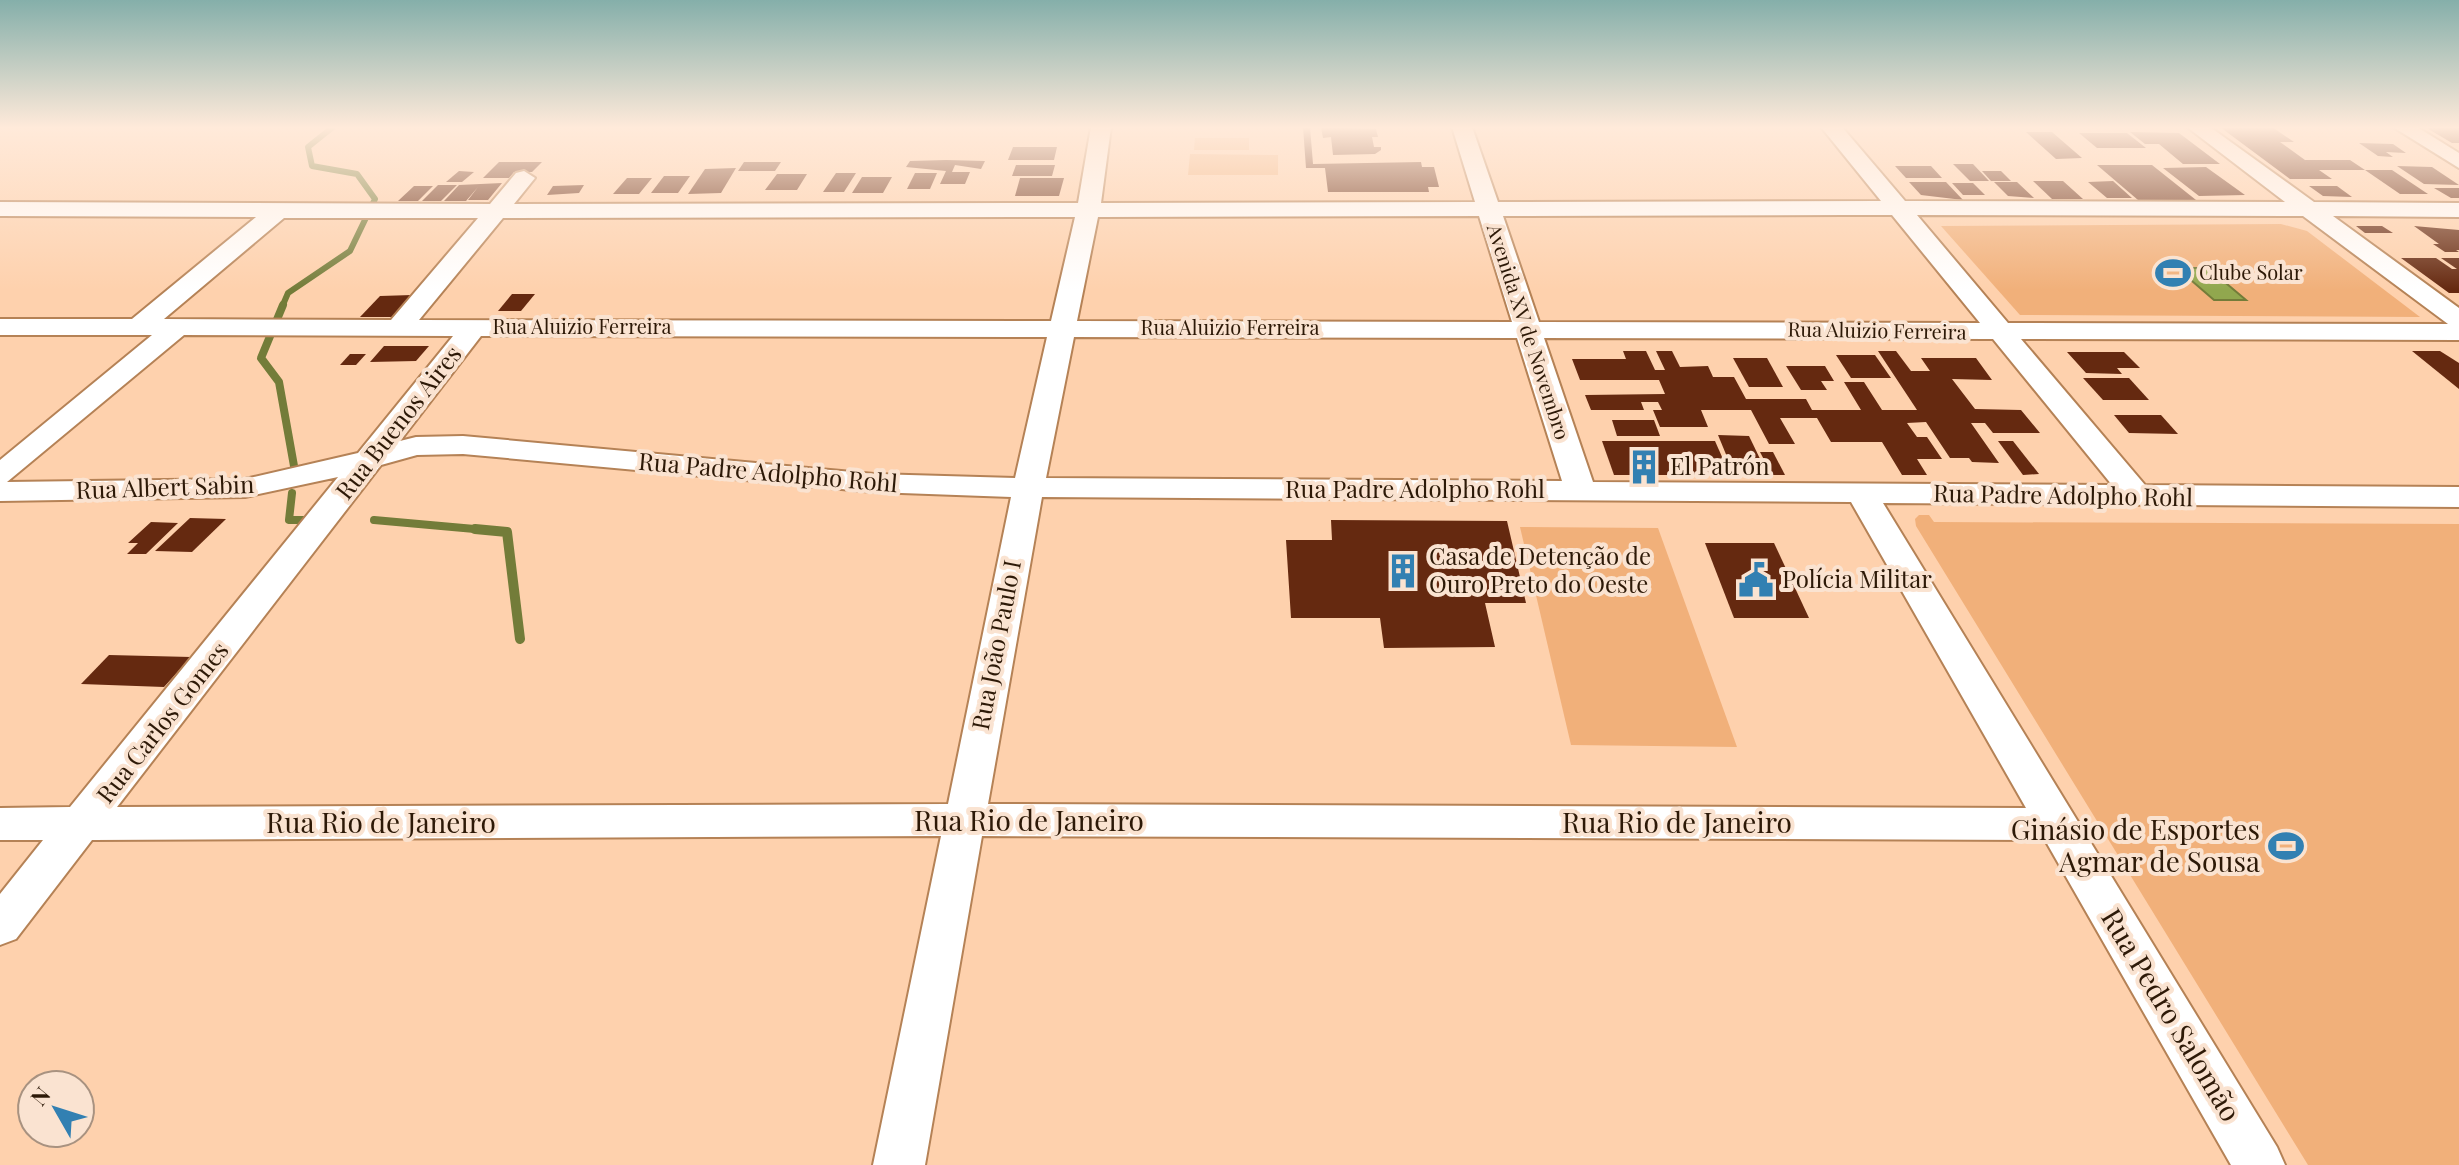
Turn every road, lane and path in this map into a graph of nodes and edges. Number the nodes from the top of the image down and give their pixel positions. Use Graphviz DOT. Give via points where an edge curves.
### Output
graph roads {
  1 [pos="521,181"];
  2 [pos="1093,181"];
  3 [pos="1479,181"];
  4 [pos="1877,181"];
  5 [pos="2270,181"];
  6 [pos="1089,207"];
  7 [pos="0,209"];
  8 [pos="1488,209"];
  9 [pos="2307,209"];
  10 [pos="2459,210"];
  11 [pos="278,211"];
  12 [pos="1902,211"];
  13 [pos="491,212"];
  14 [pos="2459,320"];
  15 [pos="0,327"];
  16 [pos="139,327"];
  17 [pos="178,327"];
  18 [pos="474,327"];
  19 [pos="398,328"];
  20 [pos="1062,328"];
  21 [pos="1528,328"];
  22 [pos="2002,332"];
  23 [pos="2459,332"];
  24 [pos="375,456"];
  25 [pos="0,475"];
  26 [pos="1028,488"];
  27 [pos="1580,490"];
  28 [pos="0,492"];
  29 [pos="1862,494"];
  30 [pos="2138,497"];
  31 [pos="2459,497"];
  32 [pos="325,519"];
  33 [pos="963,820"];
  34 [pos="0,824"];
  35 [pos="83,824"];
  36 [pos="2059,824"];
  37 [pos="0,926"];
  38 [pos="899,1165"];
  39 [pos="2259,1165"];
  1 -- 13 [label="street"];
  2 -- 6 [label="street, Rua João Paulo I"];
  3 -- 8 [label="street, Avenida XV de Novembro"];
  4 -- 12 [label="street"];
  5 -- 9 [label="street"];
  6 -- 8 [label="street"];
  6 -- 13 [label="street"];
  6 -- 20 [label="street, Rua João Paulo I"];
  7 -- 11 [label="street"];
  8 -- 12 [label="street"];
  8 -- 21 [label="street, Avenida XV de Novembro"];
  9 -- 10 [label="street"];
  9 -- 12 [label="street"];
  9 -- 14 [label="street"];
  11 -- 13 [label="street"];
  11 -- 16 [label="street"];
  12 -- 22 [label="street"];
  13 -- 19 [label="street"];
  15 -- 16 [label="street, Rua Aluizio Ferreira"];
  16 -- 17 [label="street, Rua Aluizio Ferreira"];
  17 -- 19 [label="street, Rua Aluizio Ferreira"];
  17 -- 25 [label="street"];
  18 -- 19 [label="street, Rua Aluizio Ferreira"];
  18 -- 20 [label="street, Rua Aluizio Ferreira"];
  18 -- 24 [label="street, Rua Buenos Aires"];
  20 -- 21 [label="street, Rua Aluizio Ferreira"];
  20 -- 26 [label="street, Rua João Paulo I"];
  21 -- 22 [label="street, Rua Aluizio Ferreira"];
  21 -- 27 [label="street, Avenida XV de Novembro"];
  22 -- 23 [label="street, Rua Aluizio Ferreira"];
  22 -- 30 [label="street"];
  24 -- 26 [label="street, Rua Padre Adolpho Rohl" via="416,446 463,445 874,483"];
  24 -- 28 [label="street, Rua Albert Sabin" via="245,488"];
  24 -- 32 [label="street, Rua Buenos Aires"];
  26 -- 27 [label="street, Rua Padre Adolpho Rohl"];
  26 -- 33 [label="street, Rua João Paulo I"];
  27 -- 29 [label="street, Rua Padre Adolpho Rohl"];
  29 -- 30 [label="street, Rua Padre Adolpho Rohl"];
  29 -- 36 [label="street, Rua Pedro Salomão"];
  30 -- 31 [label="street, Rua Padre Adolpho Rohl"];
  32 -- 35 [label="street, Rua Carlos Gomes"];
  33 -- 35 [label="street, Rua Rio de Janeiro"];
  33 -- 36 [label="street, Rua Rio de Janeiro"];
  33 -- 38 [label="street, Rua João Paulo I"];
  34 -- 35 [label="street, Rua Rio de Janeiro"];
  35 -- 37 [label="street, Rua Carlos Gomes"];
  36 -- 39 [label="street, Rua Pedro Salomão"];
}
